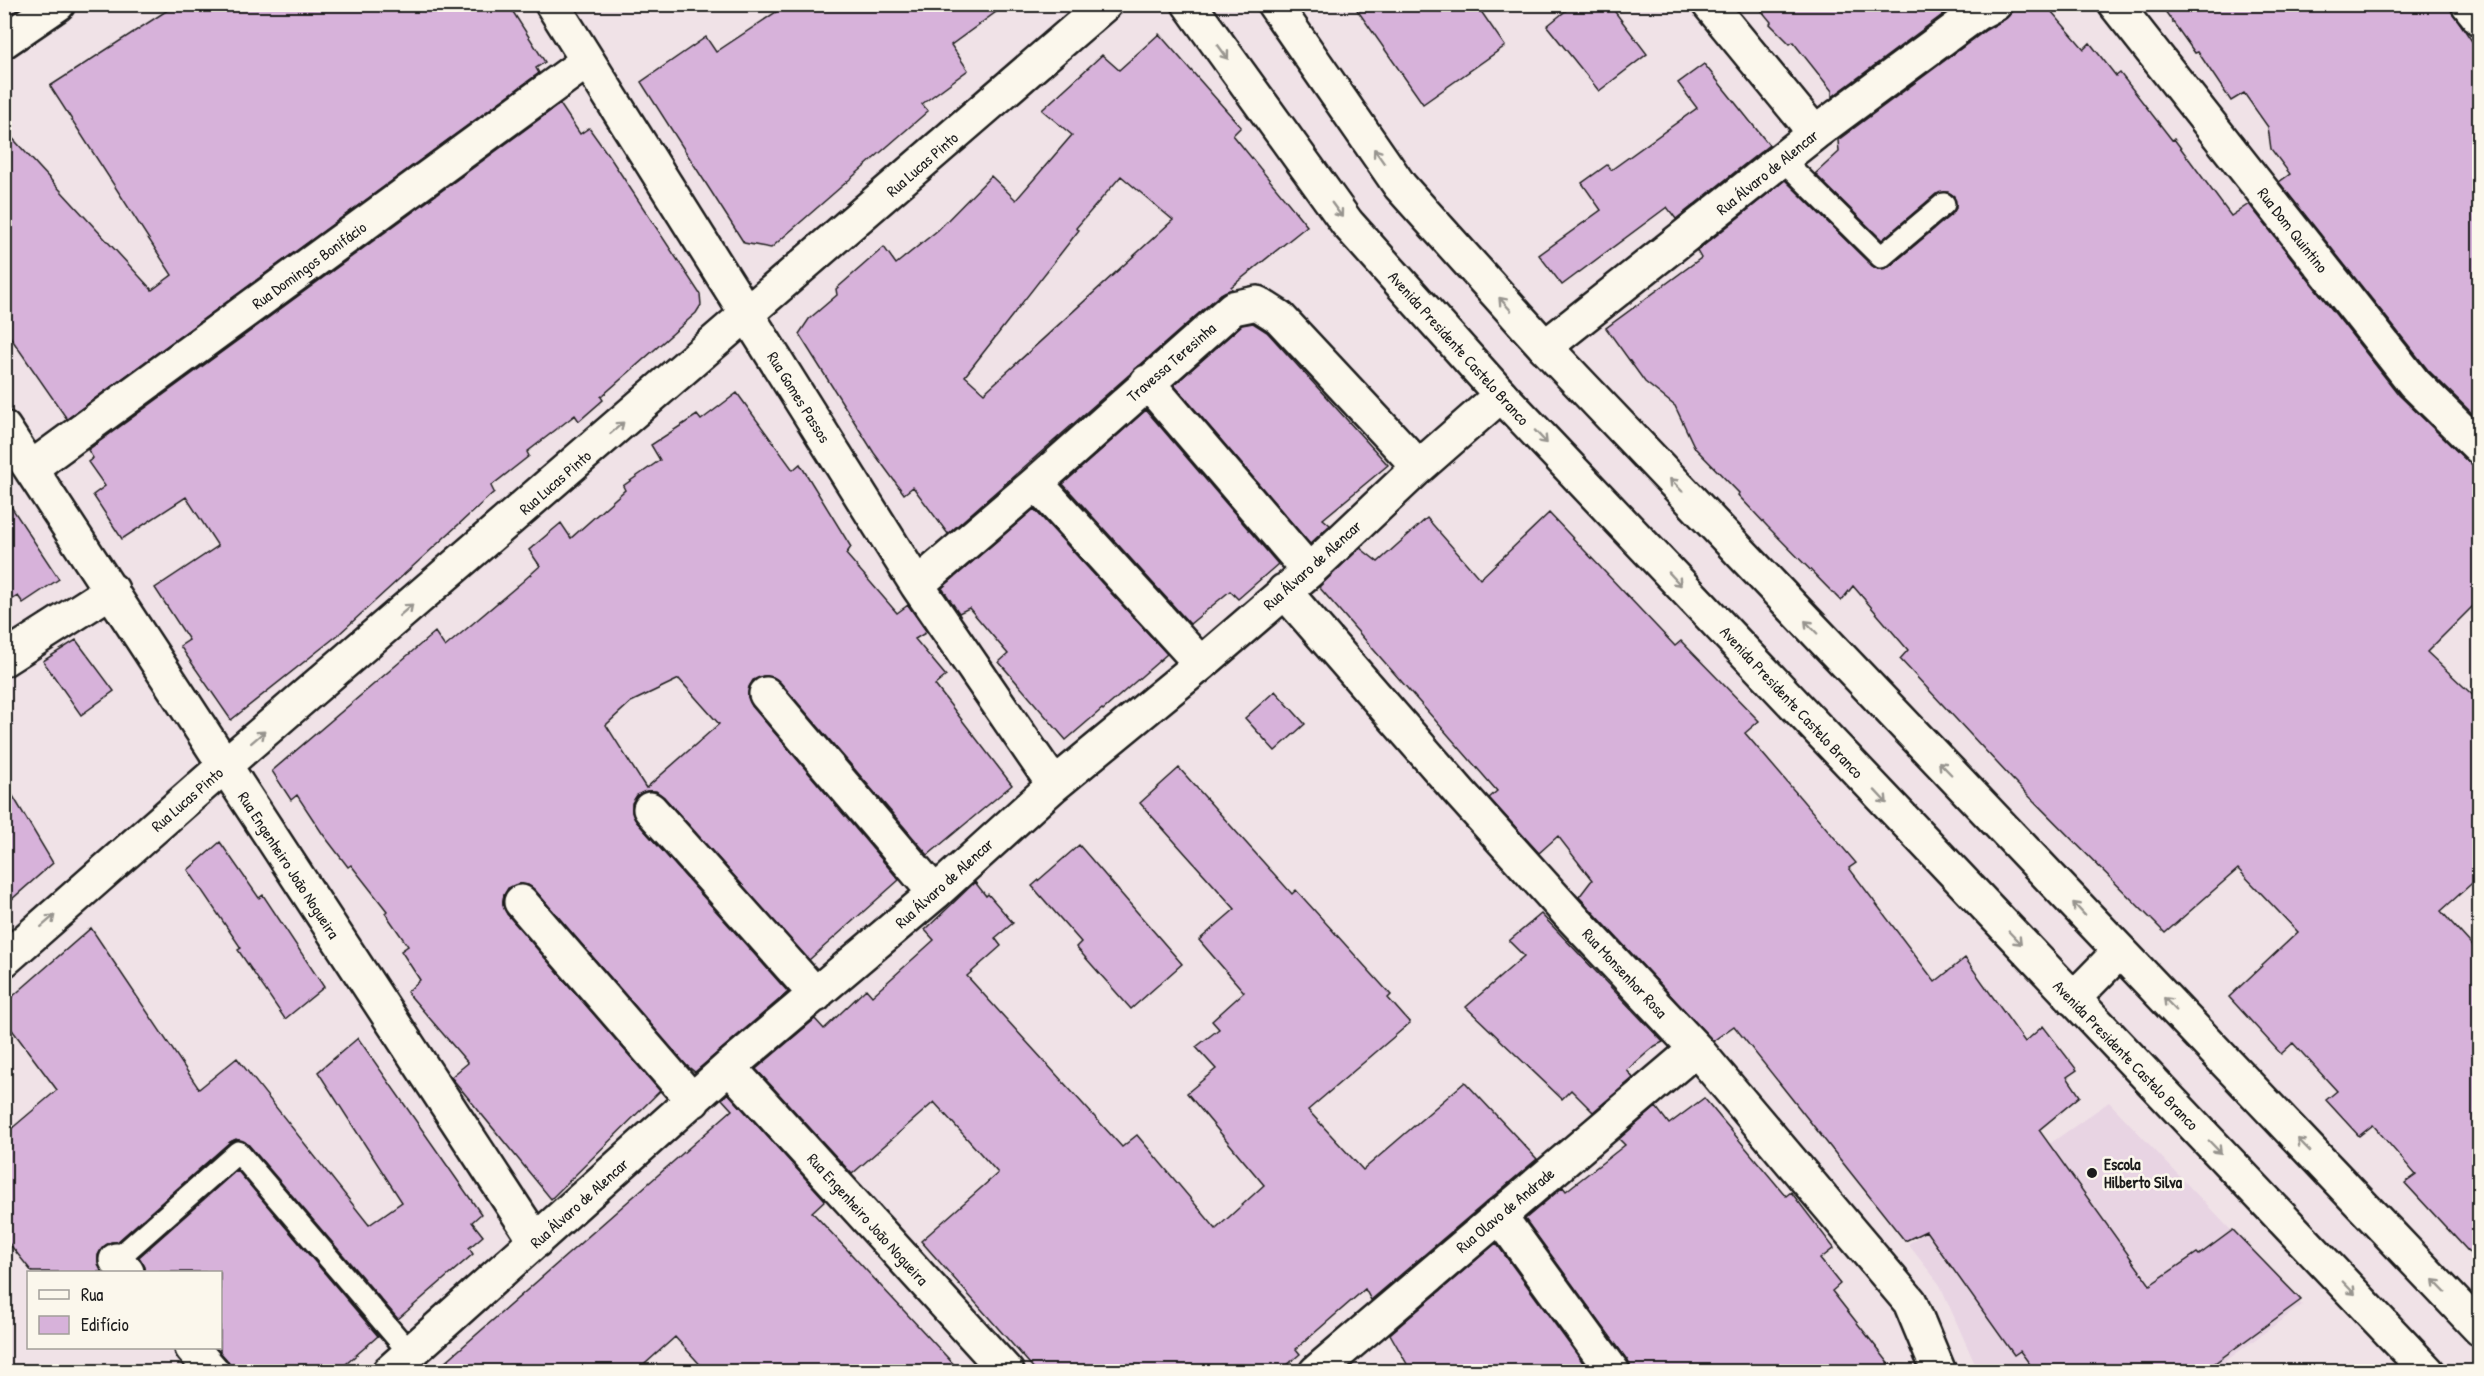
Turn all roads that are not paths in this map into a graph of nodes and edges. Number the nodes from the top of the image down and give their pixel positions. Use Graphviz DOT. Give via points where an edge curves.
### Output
graph roads {
  1 [pos="58,4"];
  2 [pos="552,4"];
  3 [pos="1105,4"];
  4 [pos="1189,4"];
  5 [pos="1274,4"];
  6 [pos="1709,4"];
  7 [pos="1995,4"];
  8 [pos="2115,4"];
  9 [pos="2468,4"];
  10 [pos="2480,19"];
  11 [pos="4,41"];
  12 [pos="588,61"];
  13 [pos="1815,133"];
  14 [pos="1783,160"];
  15 [pos="1944,204"];
  16 [pos="747,316"];
  17 [pos="1545,347"];
  18 [pos="1147,382"];
  19 [pos="1501,395"];
  20 [pos="4,428"];
  21 [pos="2480,448"];
  22 [pos="1419,467"];
  23 [pos="31,468"];
  24 [pos="1036,483"];
  25 [pos="1297,581"];
  26 [pos="917,585"];
  27 [pos="112,590"];
  28 [pos="4,659"];
  29 [pos="1201,664"];
  30 [pos="766,694"];
  31 [pos="224,766"];
  32 [pos="1054,785"];
  33 [pos="650,809"];
  34 [pos="935,893"];
  35 [pos="521,902"];
  36 [pos="2119,952"];
  37 [pos="4,960"];
  38 [pos="816,995"];
  39 [pos="2073,999"];
  40 [pos="1696,1049"];
  41 [pos="729,1067"];
  42 [pos="693,1101"];
  43 [pos="1499,1215"];
  44 [pos="536,1241"];
  45 [pos="122,1266"];
  46 [pos="2480,1329"];
  47 [pos="194,1349"];
  48 [pos="399,1362"];
  49 [pos="213,1371"];
  50 [pos="1007,1371"];
  51 [pos="1316,1371"];
  52 [pos="1613,1371"];
  53 [pos="1940,1371"];
  54 [pos="2428,1371"];
  1 -- 11 [label="street"];
  2 -- 12 [label="street, Rua Gomes Passos"];
  3 -- 16 [label="street, Rua Lucas Pinto"];
  4 -- 19 [label="street, Avenida Presidente Castelo Branco, one-way" via="1347,223"];
  17 -- 5 [label="street, one-way" via="1400,186"];
  6 -- 13 [label="street"];
  7 -- 13 [label="street, Rua Álvaro de Alencar"];
  8 -- 21 [label="street, Rua Dom Quintino" via="2414,383"];
  9 -- 10 [label="street"];
  12 -- 16 [label="street, Rua Gomes Passos"];
  12 -- 23 [label="street, Rua Domingos Bonifácio"];
  13 -- 14 [label="street, Rua Álvaro de Alencar"];
  14 -- 15 [label="lane" via="1881,256"];
  14 -- 17 [label="street, Rua Álvaro de Alencar"];
  16 -- 26 [label="street, Rua Gomes Passos"];
  31 -- 16 [label="street, Rua Lucas Pinto, one-way"];
  36 -- 17 [label="street, one-way"];
  18 -- 22 [label="street, Travessa Teresinha" via="1233,308 1257,303 1279,317"];
  18 -- 24 [label="street, Travessa Teresinha"];
  18 -- 25 [label="street, Rua Monsenhor Rosa"];
  19 -- 22 [label="street, Rua Álvaro de Alencar"];
  19 -- 39 [label="street, Avenida Presidente Castelo Branco, one-way"];
  20 -- 23 [label="street, Rua Engenheiro João Nogueira"];
  22 -- 25 [label="street, Rua Álvaro de Alencar"];
  23 -- 27 [label="street, Rua Engenheiro João Nogueira"];
  24 -- 26 [label="street, Travessa Teresinha"];
  24 -- 29 [label="street"];
  25 -- 29 [label="street, Rua Álvaro de Alencar"];
  25 -- 40 [label="street, Rua Monsenhor Rosa" via="1483,818"];
  26 -- 32 [label="street, Rua Gomes Passos"];
  27 -- 28 [label="street"];
  27 -- 31 [label="street, Rua Engenheiro João Nogueira"];
  29 -- 32 [label="street, Rua Álvaro de Alencar"];
  30 -- 34 [label="street"];
  37 -- 31 [label="street, Rua Lucas Pinto, one-way"];
  31 -- 44 [label="street, Rua Engenheiro João Nogueira"];
  32 -- 34 [label="street, Rua Álvaro de Alencar"];
  33 -- 38 [label="street"];
  34 -- 38 [label="street, Rua Álvaro de Alencar"];
  35 -- 42 [label="street"];
  36 -- 39 [label="street"];
  46 -- 36 [label="street, one-way"];
  38 -- 41 [label="street, Rua Álvaro de Alencar"];
  39 -- 54 [label="street, Avenida Presidente Castelo Branco, one-way"];
  40 -- 43 [label="street, Rua Olavo de Andrade"];
  40 -- 53 [label="street, Rua Monsenhor Rosa" via="1910,1302"];
  41 -- 42 [label="street, Rua Álvaro de Alencar"];
  41 -- 50 [label="street, Rua Engenheiro João Nogueira"];
  42 -- 44 [label="street, Rua Álvaro de Alencar"];
  43 -- 51 [label="street, Rua Olavo de Andrade"];
  43 -- 52 [label="street"];
  44 -- 48 [label="street, Rua Álvaro de Alencar"];
  45 -- 48 [label="lane" via="238,1152"];
  47 -- 49 [label="street"];
}
